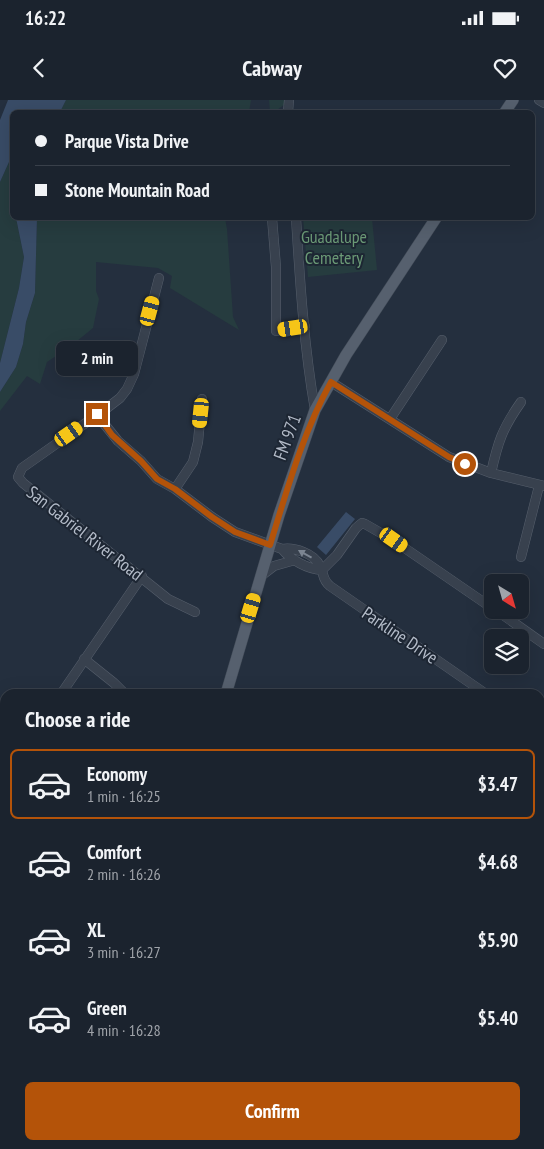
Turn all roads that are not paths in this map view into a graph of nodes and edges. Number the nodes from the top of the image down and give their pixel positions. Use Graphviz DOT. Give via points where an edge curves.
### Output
graph roads {
  1 [pos="539,100"];
  2 [pos="544,103"];
  3 [pos="272,220"];
  4 [pos="296,220"];
  5 [pos="435,220"];
  6 [pos="159,278"];
  7 [pos="305,326"];
  8 [pos="442,340"];
  9 [pos="331,382"];
  10 [pos="202,399"];
  11 [pos="521,402"];
  12 [pos="316,410"];
  13 [pos="97,414"];
  14 [pos="390,419"];
  15 [pos="491,473"];
  16 [pos="542,486"];
  17 [pos="175,489"];
  18 [pos="270,545"];
  19 [pos="282,549"];
  20 [pos="521,557"];
  21 [pos="295,560"];
  22 [pos="322,570"];
  23 [pos="142,576"];
  24 [pos="261,576"];
  25 [pos="484,602"];
  26 [pos="195,612"];
  27 [pos="509,619"];
  28 [pos="544,644"];
  29 [pos="84,659"];
  30 [pos="64,689"];
  31 [pos="119,689"];
  32 [pos="227,689"];
  33 [pos="479,689"];
  1 -- 2 [label="street"];
  3 -- 7 [label="street" via="276,331"];
  4 -- 7 [label="street"];
  5 -- 9 [label="main road, FM 971 / FM 971"];
  6 -- 13 [label="street, San Gabriel River Road" via="134,374 120,398"];
  7 -- 12 [label="street"];
  8 -- 14 [label="street"];
  9 -- 12 [label="main road, FM 971 / FM 971"];
  9 -- 14 [label="street"];
  10 -- 17 [label="street" via="193,462"];
  11 -- 15 [label="street" via="503,429"];
  12 -- 18 [label="main road, FM 971 / FM 971"];
  13 -- 17 [label="street, Parkline Drive" via="112,435 152,475"];
  13 -- 23 [label="street, San Gabriel River Road" via="22,468 18,477"];
  14 -- 15 [label="street" via="449,457"];
  15 -- 16 [label="street"];
  16 -- 20 [label="street"];
  17 -- 18 [label="street, Parkline Drive" via="235,532"];
  18 -- 19 [label="street, Parkline Drive"];
  18 -- 24 [label="main road, FM 971 / FM 971"];
  19 -- 21 [label="street, Parkline Drive"];
  22 -- 19 [label="street, Parkline Drive, one-way" via="319,563 301,551"];
  21 -- 22 [label="street, Parkline Drive" via="312,570"];
  21 -- 24 [label="street" via="274,566"];
  22 -- 25 [label="street" via="345,546 356,528 365,524 394,540"];
  22 -- 33 [label="street, Parkline Drive" via="325,583"];
  23 -- 26 [label="street, San Gabriel River Road" via="168,599"];
  23 -- 29 [label="street"];
  24 -- 32 [label="main road, FM 971 / FM 971"];
  27 -- 28 [label="street"];
  29 -- 30 [label="street"];
  29 -- 31 [label="street"];
}
